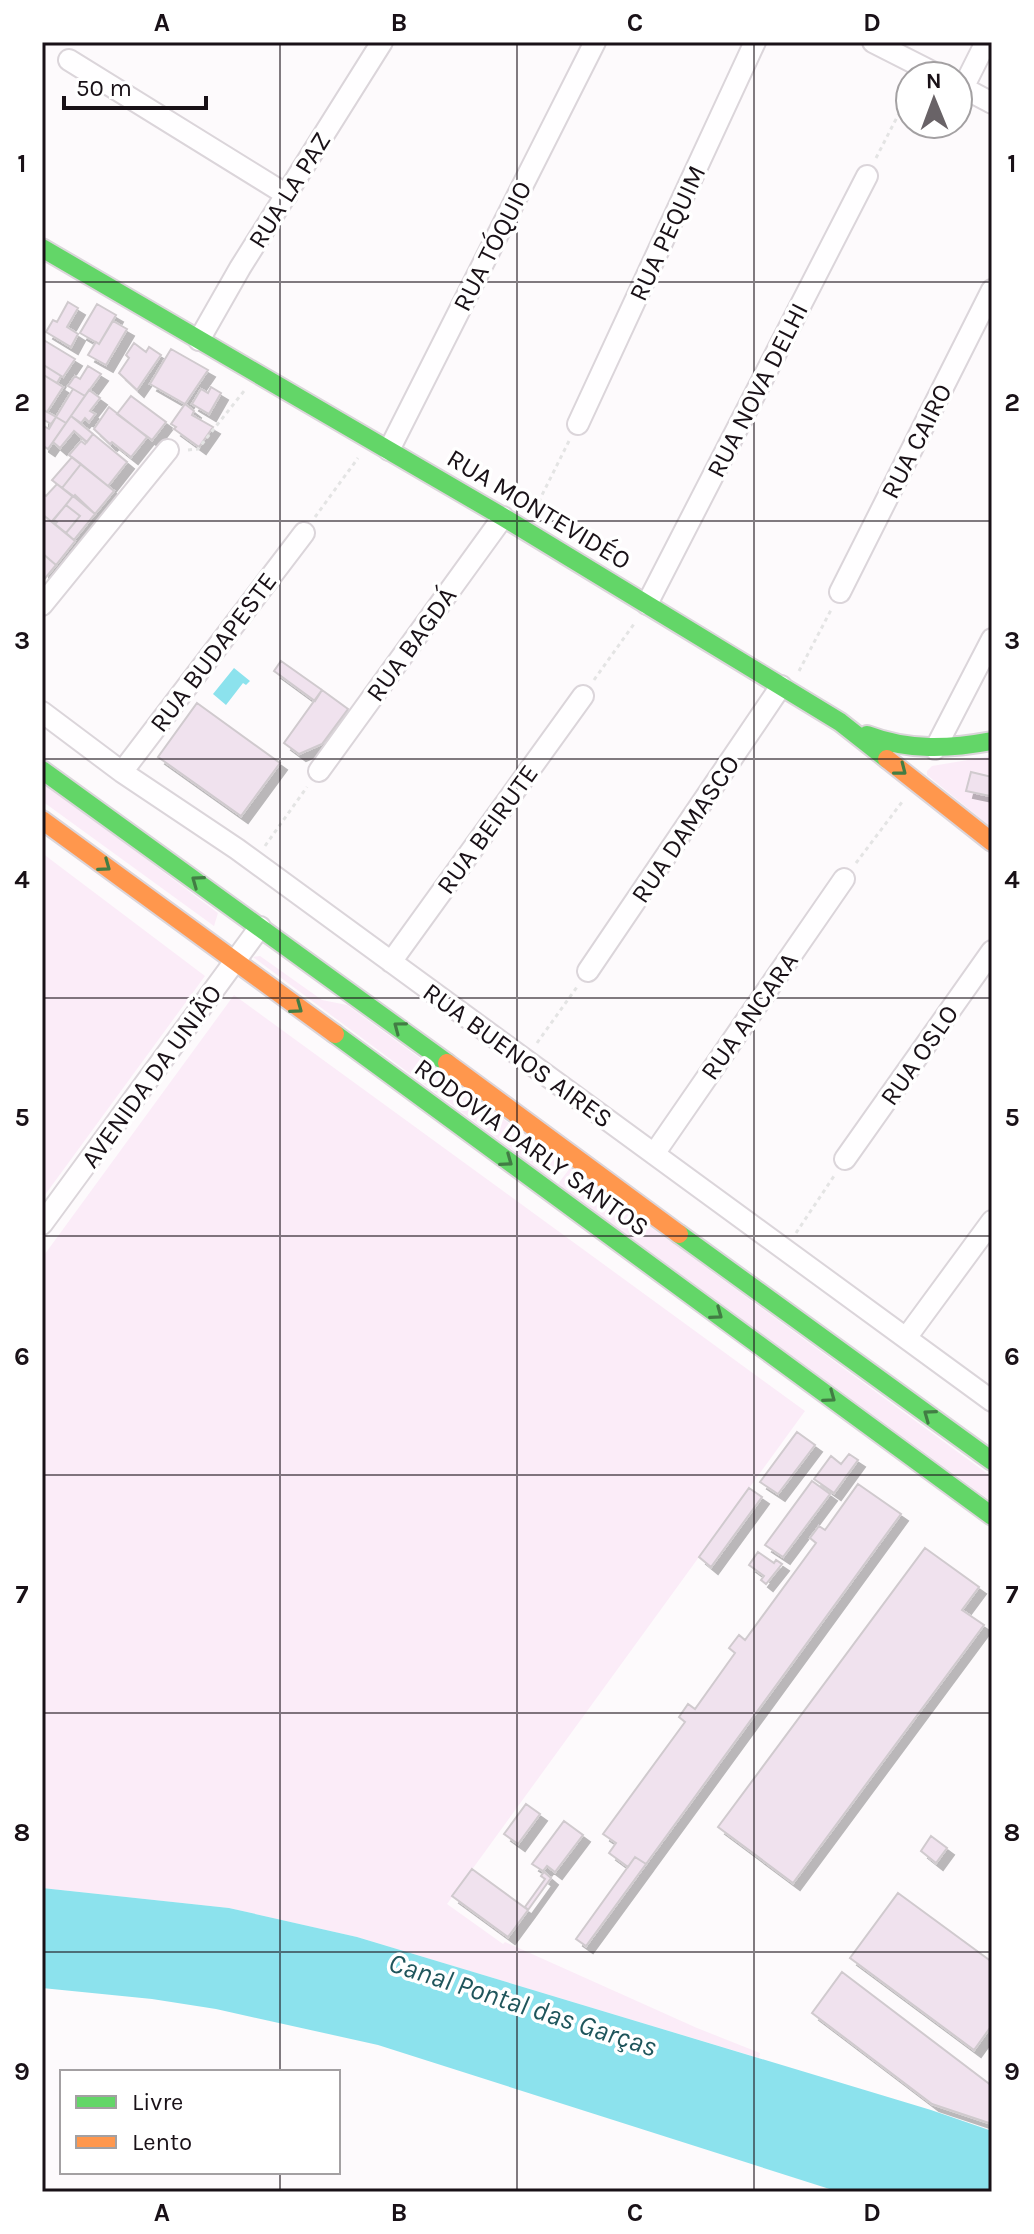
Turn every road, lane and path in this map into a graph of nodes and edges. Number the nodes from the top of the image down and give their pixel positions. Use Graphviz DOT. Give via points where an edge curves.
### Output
graph roads {
  1 [pos="382,42"];
  2 [pos="595,42"];
  3 [pos="755,42"];
  4 [pos="873,42"];
  5 [pos="986,42"];
  6 [pos="69,60"];
  7 [pos="908,60"];
  8 [pos="974,63"];
  9 [pos="974,94"];
  10 [pos="992,103"];
  11 [pos="894,123"];
  12 [pos="867,176"];
  13 [pos="287,195"];
  14 [pos="45,257"];
  15 [pos="992,290"];
  16 [pos="199,340"];
  17 [pos="257,374"];
  18 [pos="578,424"];
  19 [pos="380,445"];
  20 [pos="168,450"];
  21 [pos="503,517"];
  22 [pos="524,530"];
  23 [pos="304,533"];
  24 [pos="840,592"];
  25 [pos="647,604"];
  26 [pos="42,605"];
  27 [pos="992,639"];
  28 [pos="785,688"];
  29 [pos="583,696"];
  30 [pos="42,712"];
  31 [pos="840,722"];
  32 [pos="992,741"];
  33 [pos="935,749"];
  34 [pos="42,770"];
  35 [pos="319,771"];
  36 [pos="122,772"];
  37 [pos="917,782"];
  38 [pos="42,820"];
  39 [pos="992,842"];
  40 [pos="254,862"];
  41 [pos="844,879"];
  42 [pos="260,927"];
  43 [pos="992,951"];
  44 [pos="234,962"];
  45 [pos="391,962"];
  46 [pos="588,971"];
  47 [pos="525,1060"];
  48 [pos="654,1154"];
  49 [pos="845,1159"];
  50 [pos="992,1221"];
  51 [pos="42,1224"];
  52 [pos="785,1250"];
  53 [pos="906,1338"];
  54 [pos="992,1401"];
  55 [pos="992,1461"];
  56 [pos="992,1516"];
  1 -- 13 [label="street, RUA LA PAZ"];
  2 -- 19 [label="street, RUA TÓQUIO"];
  3 -- 18 [label="street, RUA PEQUIM"];
  4 -- 7 [label="street"];
  5 -- 8 [label="street"];
  6 -- 13 [label="street"];
  9 -- 10 [label="street"];
  11 -- 12 [label="path"];
  12 -- 25 [label="street, RUA NOVA DELHI"];
  13 -- 16 [label="street, RUA LA PAZ"];
  14 -- 16 [label="main road, RUA MONTEVIDÉO"];
  15 -- 24 [label="street, RUA CAIRO"];
  16 -- 17 [label="main road, RUA MONTEVIDÉO"];
  17 -- 19 [label="main road, RUA MONTEVIDÉO"];
  17 -- 20 [label="path" via="198,449"];
  18 -- 22 [label="path"];
  19 -- 21 [label="main road, RUA MONTEVIDÉO"];
  19 -- 23 [label="path"];
  20 -- 26 [label="street"];
  21 -- 22 [label="main road, RUA MONTEVIDÉO"];
  21 -- 35 [label="street, RUA BAGDÁ"];
  22 -- 25 [label="main road, RUA MONTEVIDÉO"];
  23 -- 36 [label="street, RUA BUDAPESTE"];
  24 -- 28 [label="path"];
  25 -- 28 [label="main road, RUA MONTEVIDÉO"];
  25 -- 29 [label="path"];
  27 -- 33 [label="street"];
  28 -- 31 [label="main road, RUA MONTEVIDÉO"];
  28 -- 46 [label="street, RUA DAMASCO"];
  29 -- 45 [label="street, RUA BEIRUTE"];
  30 -- 36 [label="street, RUA BUENOS AIRES"];
  31 -- 33 [label="main road" via="875,739"];
  31 -- 37 [label="main road, RUA MONTEVIDÉO, one-way"];
  32 -- 33 [label="main road"];
  42 -- 34 [label="main road, RODOVIA DARLY SANTOS, one-way"];
  35 -- 40 [label="path"];
  36 -- 40 [label="street, RUA BUENOS AIRES"];
  37 -- 39 [label="main road, RUA MONTEVIDÉO"];
  37 -- 41 [label="path"];
  38 -- 44 [label="main road, RODOVIA DARLY SANTOS, one-way"];
  40 -- 45 [label="street, RUA BUENOS AIRES"];
  41 -- 48 [label="street, RUA ANCARA"];
  42 -- 44 [label="street, AVENIDA DA UNIÃO"];
  55 -- 42 [label="main road, RODOVIA DARLY SANTOS, one-way"];
  43 -- 49 [label="street, RUA OSLO"];
  44 -- 51 [label="street, AVENIDA DA UNIÃO"];
  44 -- 56 [label="main road, RODOVIA DARLY SANTOS, one-way"];
  45 -- 47 [label="street, RUA BUENOS AIRES"];
  46 -- 47 [label="path"];
  47 -- 48 [label="street, RUA BUENOS AIRES"];
  48 -- 52 [label="street, RUA BUENOS AIRES"];
  49 -- 52 [label="path"];
  50 -- 53 [label="street"];
  52 -- 53 [label="street, RUA BUENOS AIRES"];
  53 -- 54 [label="street, RUA BUENOS AIRES"];
}
